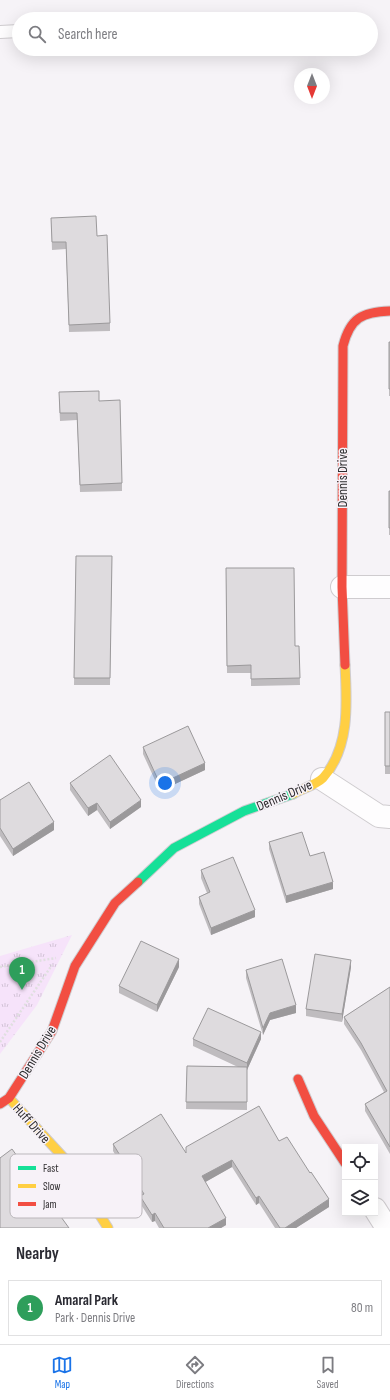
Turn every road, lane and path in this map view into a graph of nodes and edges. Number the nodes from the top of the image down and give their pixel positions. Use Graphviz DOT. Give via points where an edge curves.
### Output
graph roads {
  1 [pos="0,32"];
  2 [pos="12,32"];
  3 [pos="390,311"];
  4 [pos="390,586"];
  5 [pos="342,587"];
  6 [pos="322,779"];
  7 [pos="390,817"];
  8 [pos="0,967"];
  9 [pos="0,1042"];
  10 [pos="298,1079"];
  11 [pos="9,1098"];
  12 [pos="0,1104"];
  13 [pos="60,1154"];
  14 [pos="342,1158"];
  15 [pos="378,1213"];
  16 [pos="102,1218"];
  17 [pos="108,1228"];
  18 [pos="389,1228"];
  1 -- 2 [label="lane"];
  3 -- 5 [label="street, Dennis Drive" via="367,313 354,320 346,332 343,346"];
  4 -- 5 [label="street"];
  5 -- 6 [label="street, Dennis Drive" via="347,711 338,755"];
  6 -- 7 [label="street" via="379,816"];
  6 -- 11 [label="street, Dennis Drive" via="286,797 244,811 174,848 115,902 75,966 52,1031"];
  8 -- 9 [label="path" via="56,958"];
  10 -- 14 [label="street" via="314,1116"];
  11 -- 12 [label="street, Dennis Drive"];
  11 -- 13 [label="street, Huff Drive"];
  15 -- 18 [label="street"];
  16 -- 17 [label="street, Huff Drive"];
}
